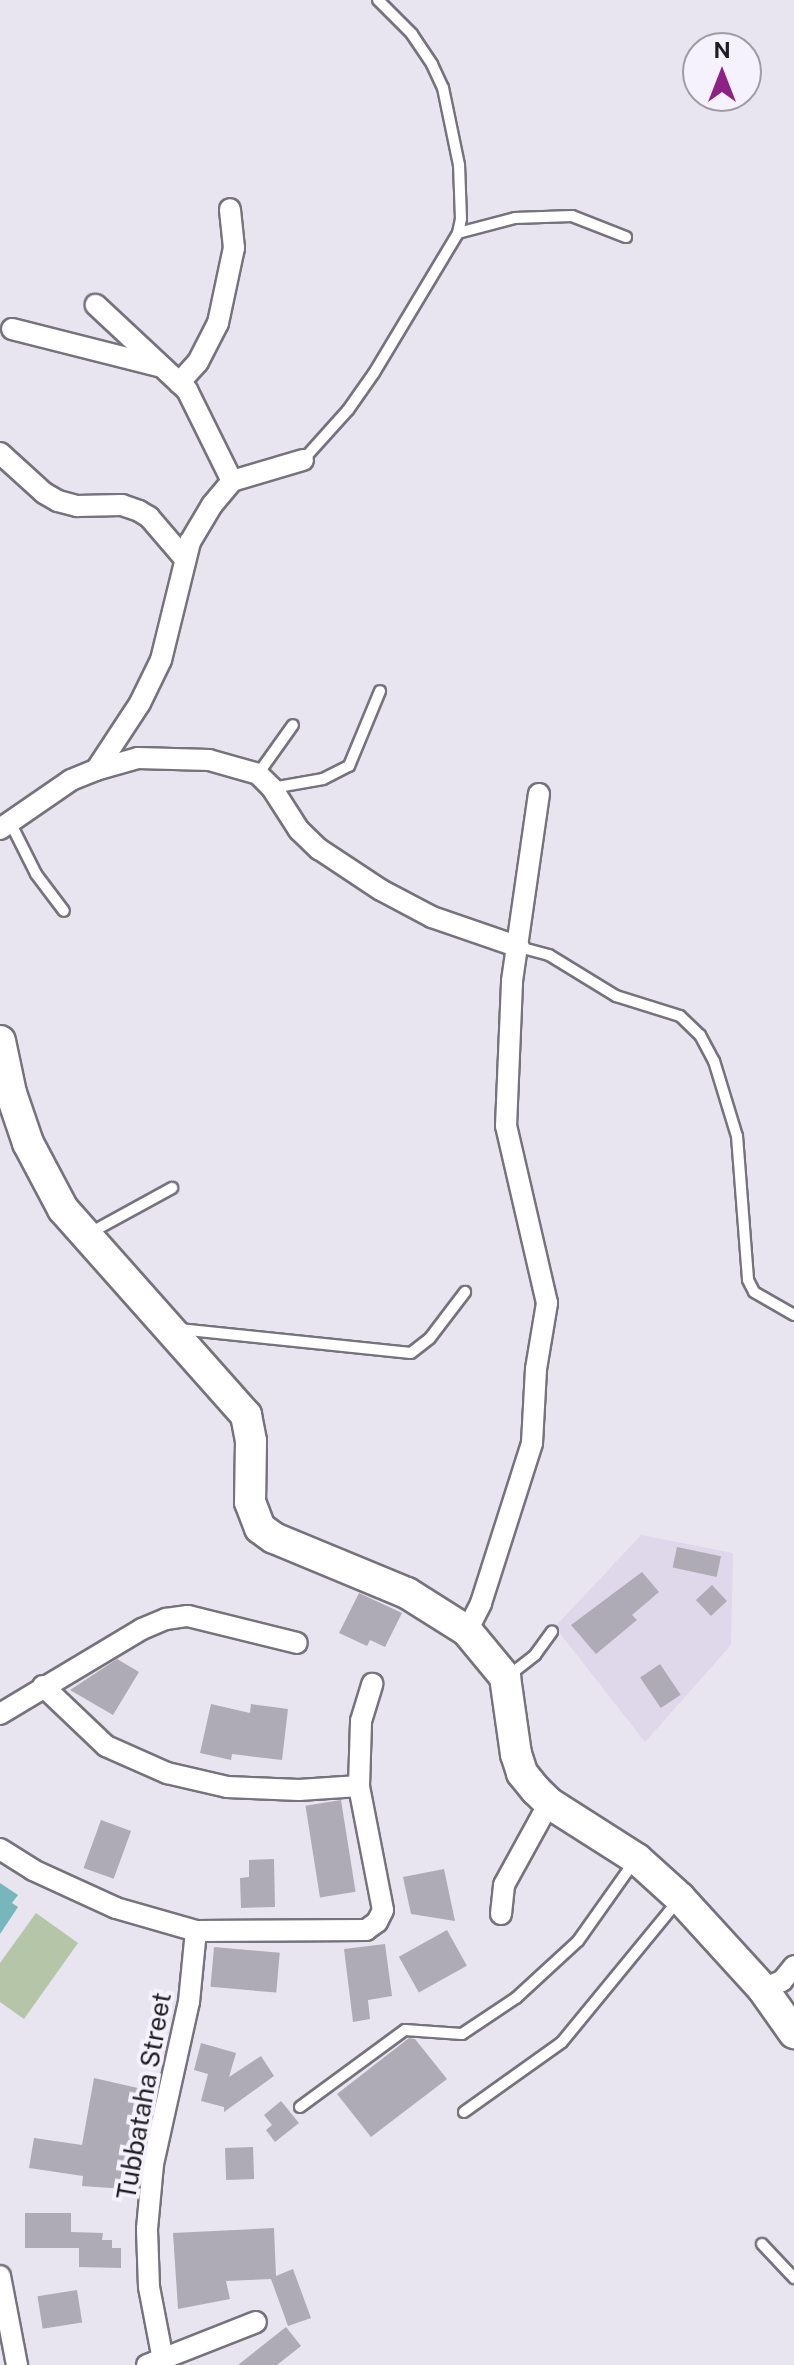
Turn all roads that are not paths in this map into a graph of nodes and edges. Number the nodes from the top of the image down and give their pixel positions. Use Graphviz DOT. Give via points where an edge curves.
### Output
graph roads {
  1 [pos="378,0"];
  2 [pos="230,209"];
  3 [pos="458,233"];
  4 [pos="626,237"];
  5 [pos="96,305"];
  6 [pos="12,329"];
  7 [pos="158,366"];
  8 [pos="179,383"];
  9 [pos="0,453"];
  10 [pos="303,460"];
  11 [pos="232,481"];
  12 [pos="185,559"];
  13 [pos="380,691"];
  14 [pos="293,725"];
  15 [pos="96,770"];
  16 [pos="265,781"];
  17 [pos="539,794"];
  18 [pos="5,825"];
  19 [pos="64,911"];
  20 [pos="519,947"];
  21 [pos="0,1041"];
  22 [pos="6,1104"];
  23 [pos="172,1188"];
  24 [pos="86,1235"];
  25 [pos="465,1292"];
  26 [pos="794,1315"];
  27 [pos="169,1328"];
  28 [pos="467,1631"];
  29 [pos="552,1632"];
  30 [pos="297,1643"];
  31 [pos="505,1678"];
  32 [pos="372,1684"];
  33 [pos="43,1686"];
  34 [pos="0,1714"];
  35 [pos="359,1786"];
  36 [pos="549,1803"];
  37 [pos="0,1849"];
  38 [pos="637,1859"];
  39 [pos="680,1898"];
  40 [pos="501,1914"];
  41 [pos="196,1931"];
  42 [pos="794,1966"];
  43 [pos="763,1989"];
  44 [pos="794,2033"];
  45 [pos="300,2107"];
  46 [pos="464,2112"];
  47 [pos="762,2244"];
  48 [pos="0,2276"];
  49 [pos="794,2278"];
  50 [pos="256,2322"];
  51 [pos="157,2363"];
  52 [pos="17,2365"];
  1 -- 3 [label="lane" via="412,34 443,88 459,165"];
  2 -- 8 [label="street" via="234,248 218,323 204,354"];
  3 -- 4 [label="lane" via="515,218 572,216"];
  3 -- 10 [label="lane" via="374,373"];
  5 -- 7 [label="street"];
  6 -- 7 [label="street"];
  7 -- 8 [label="street"];
  8 -- 11 [label="street" via="203,418"];
  9 -- 12 [label="street" via="58,501 139,511"];
  10 -- 11 [label="street"];
  11 -- 12 [label="street" via="196,529"];
  12 -- 15 [label="street" via="161,660"];
  13 -- 16 [label="lane" via="349,766 323,779"];
  14 -- 16 [label="lane"];
  15 -- 16 [label="street" via="138,758 174,757 209,760"];
  15 -- 18 [label="street" via="71,780"];
  16 -- 20 [label="street" via="299,830 349,870 432,917"];
  17 -- 20 [label="street"];
  18 -- 19 [label="lane"];
  20 -- 26 [label="lane" via="549,955 616,996 680,1016 700,1035 714,1061 737,1136 748,1280 754,1292"];
  20 -- 28 [label="street" via="512,981 506,1126 547,1303 532,1443 486,1589"];
  21 -- 22 [label="street"];
  22 -- 24 [label="street" via="47,1183"];
  23 -- 24 [label="lane"];
  24 -- 27 [label="street"];
  25 -- 27 [label="lane" via="430,1338 411,1353"];
  27 -- 28 [label="street" via="246,1415 250,1502 260,1528 407,1593"];
  28 -- 31 [label="street"];
  29 -- 31 [label="lane" via="535,1655"];
  30 -- 33 [label="street" via="188,1616 166,1619"];
  31 -- 36 [label="street" via="522,1773"];
  32 -- 35 [label="street" via="361,1721"];
  33 -- 34 [label="street"];
  33 -- 35 [label="street" via="106,1746 167,1773 227,1787"];
  35 -- 41 [label="street" via="382,1898 377,1922 356,1932"];
  36 -- 38 [label="street"];
  36 -- 40 [label="street" via="504,1885"];
  37 -- 41 [label="street" via="116,1908"];
  38 -- 39 [label="street"];
  38 -- 45 [label="lane" via="578,1941 516,1998 462,2034 405,2030"];
  39 -- 43 [label="street"];
  39 -- 46 [label="lane" via="562,2042"];
  41 -- 51 [label="street, Tubbataha Street" via="189,2002 153,2164 148,2216"];
  42 -- 43 [label="street" via="782,1981"];
  43 -- 44 [label="street"];
  47 -- 49 [label="lane"];
  48 -- 52 [label="street"];
  50 -- 51 [label="street"];
}
